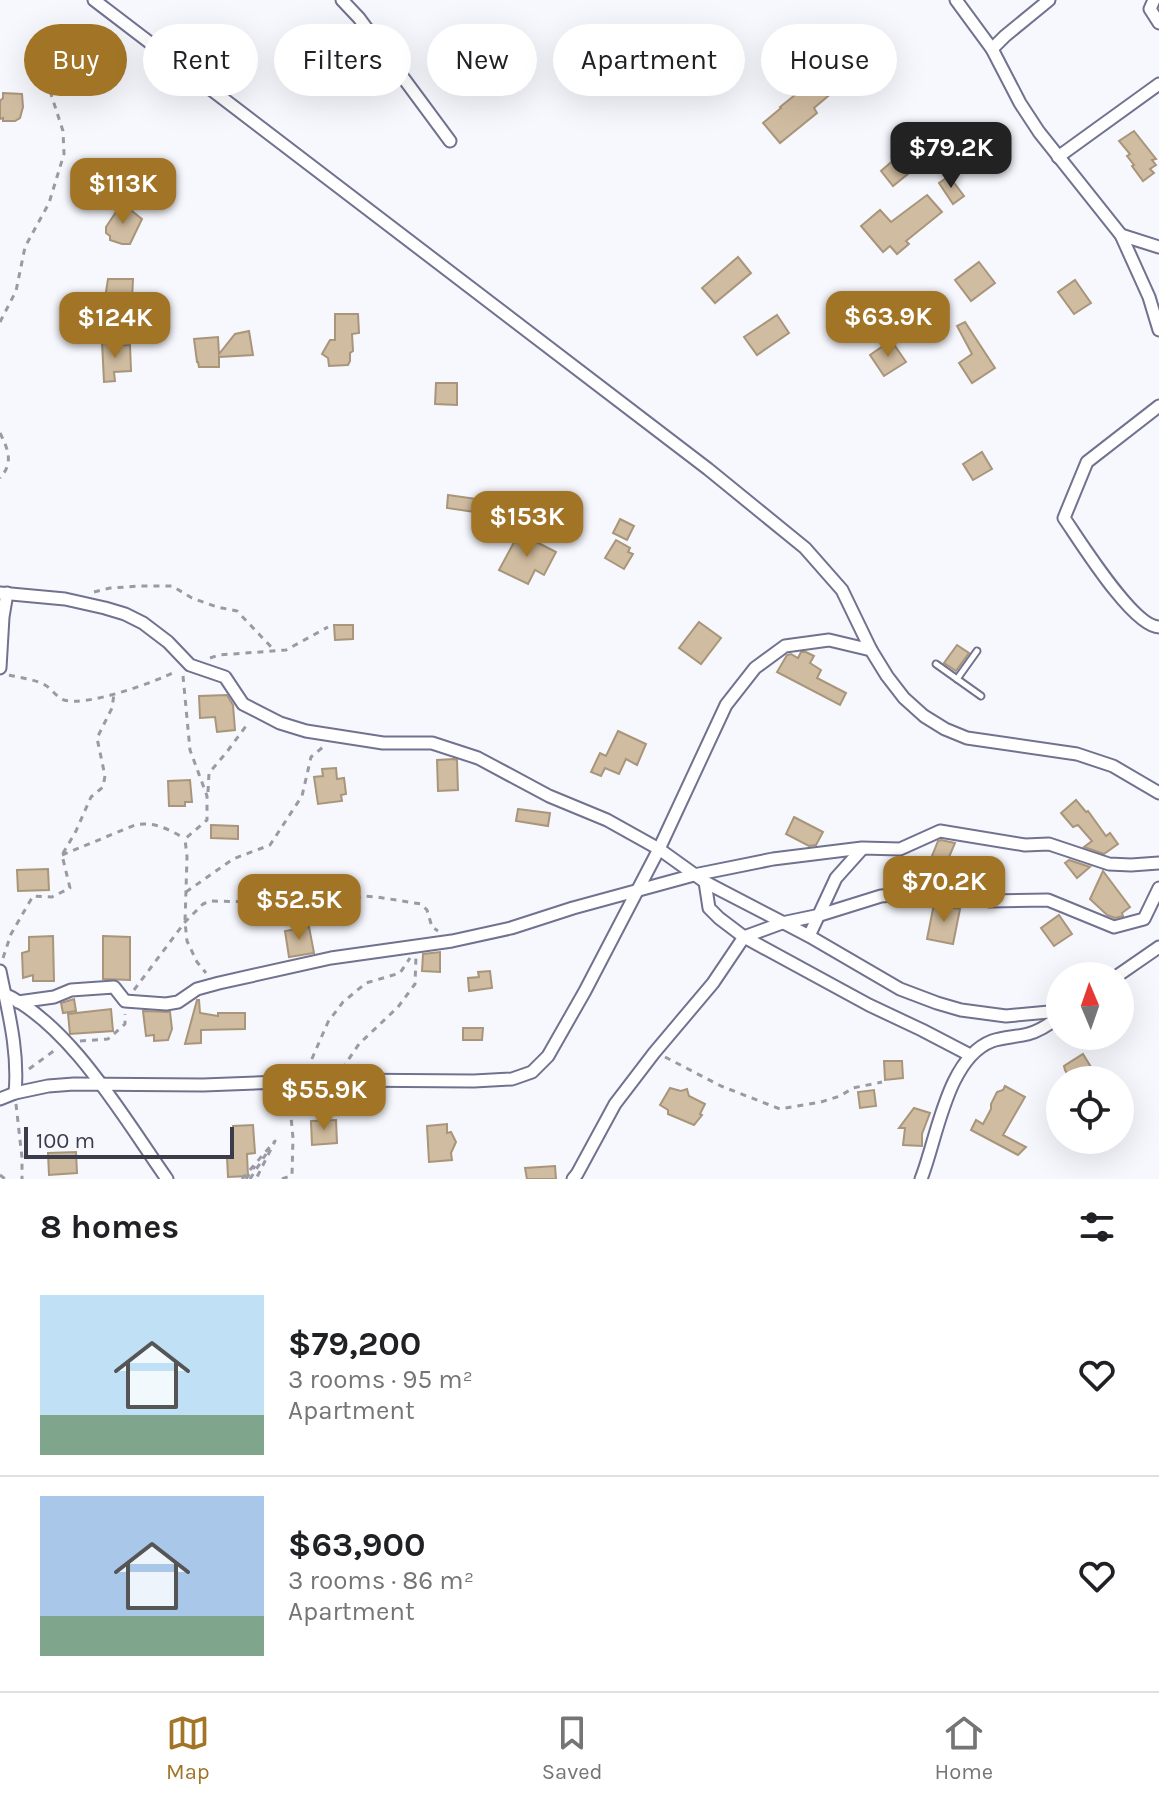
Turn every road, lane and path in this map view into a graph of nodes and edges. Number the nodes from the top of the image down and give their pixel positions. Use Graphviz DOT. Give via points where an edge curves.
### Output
graph roads {
  1 [pos="94,0"];
  2 [pos="342,0"];
  3 [pos="956,0"];
  4 [pos="1049,0"];
  5 [pos="1154,0"];
  6 [pos="1159,23"];
  7 [pos="992,49"];
  8 [pos="1159,84"];
  9 [pos="52,96"];
  10 [pos="450,141"];
  11 [pos="1058,157"];
  12 [pos="1121,235"];
  13 [pos="1159,247"];
  14 [pos="0,322"];
  15 [pos="1159,330"];
  16 [pos="1159,406"];
  17 [pos="0,433"];
  18 [pos="0,478"];
  19 [pos="95,592"];
  20 [pos="4,593"];
  21 [pos="328,627"];
  22 [pos="1159,627"];
  23 [pos="871,650"];
  24 [pos="275,651"];
  25 [pos="977,651"];
  26 [pos="936,664"];
  27 [pos="190,665"];
  28 [pos="0,670"];
  29 [pos="957,679"];
  30 [pos="114,694"];
  31 [pos="981,696"];
  32 [pos="257,712"];
  33 [pos="337,736"];
  34 [pos="1159,793"];
  35 [pos="207,796"];
  36 [pos="185,839"];
  37 [pos="862,848"];
  38 [pos="659,849"];
  39 [pos="62,855"];
  40 [pos="1159,863"];
  41 [pos="694,875"];
  42 [pos="705,882"];
  43 [pos="1159,888"];
  44 [pos="636,891"];
  45 [pos="186,892"];
  46 [pos="820,915"];
  47 [pos="185,922"];
  48 [pos="782,923"];
  49 [pos="809,936"];
  50 [pos="744,937"];
  51 [pos="452,941"];
  52 [pos="1159,947"];
  53 [pos="1134,964"];
  54 [pos="0,968"];
  55 [pos="219,983"];
  56 [pos="2,993"];
  57 [pos="125,1001"];
  58 [pos="18,1002"];
  59 [pos="1046,1015"];
  60 [pos="1046,1027"];
  61 [pos="65,1042"];
  62 [pos="654,1053"];
  63 [pos="970,1055"];
  64 [pos="16,1079"];
  65 [pos="337,1080"];
  66 [pos="305,1081"];
  67 [pos="882,1082"];
  68 [pos="101,1085"];
  69 [pos="15,1093"];
  70 [pos="0,1099"];
  71 [pos="275,1141"];
  72 [pos="0,1175"];
  73 [pos="292,1177"];
  74 [pos="5,1179"];
  75 [pos="22,1179"];
  76 [pos="167,1179"];
  77 [pos="246,1179"];
  78 [pos="256,1179"];
  79 [pos="282,1179"];
  80 [pos="573,1179"];
  81 [pos="921,1179"];
  1 -- 23 [label="street" via="805,548 842,590"];
  2 -- 10 [label="street"];
  3 -- 7 [label="street"];
  4 -- 7 [label="street"];
  5 -- 6 [label="street" via="1150,9"];
  7 -- 11 [label="street" via="1026,113"];
  8 -- 11 [label="street"];
  9 -- 14 [label="path" via="64,154"];
  11 -- 12 [label="street"];
  12 -- 13 [label="street"];
  12 -- 15 [label="street"];
  16 -- 22 [label="street" via="1087,462 1064,518 1138,617"];
  17 -- 18 [label="path" via="9,462"];
  19 -- 24 [label="path" via="172,586 192,598 237,611"];
  20 -- 27 [label="street" via="65,599 125,614 168,642"];
  20 -- 28 [label="street"];
  21 -- 24 [label="path"];
  23 -- 34 [label="street" via="904,698 945,729 967,738 1077,754 1113,766"];
  23 -- 38 [label="street" via="829,640 785,646 755,668 726,705"];
  24 -- 27 [label="path" via="219,655"];
  25 -- 29 [label="lane"];
  26 -- 29 [label="lane"];
  27 -- 32 [label="street" via="225,677 243,704"];
  28 -- 30 [label="path" via="47,686 67,701"];
  29 -- 31 [label="lane"];
  30 -- 35 [label="path" via="182,669 190,750"];
  30 -- 39 [label="path" via="97,738 103,787 91,797"];
  32 -- 33 [label="street" via="306,731"];
  32 -- 35 [label="path" via="209,773"];
  33 -- 38 [label="street" via="432,743 478,758"];
  33 -- 45 [label="path" via="311,757 302,796 270,845 233,859"];
  35 -- 36 [label="path" via="207,820"];
  36 -- 39 [label="path" via="148,822"];
  36 -- 45 [label="path"];
  37 -- 40 [label="street" via="900,849 940,831 1049,844 1109,864"];
  37 -- 41 [label="street"];
  37 -- 46 [label="street" via="836,878"];
  38 -- 41 [label="street"];
  38 -- 44 [label="street"];
  39 -- 54 [label="path" via="70,888 52,897 33,896 11,934"];
  41 -- 42 [label="street"];
  41 -- 44 [label="street"];
  42 -- 48 [label="street"];
  42 -- 50 [label="street" via="709,908"];
  43 -- 46 [label="street" via="1144,919 1114,927 1048,900 989,901 961,888 910,898 881,896"];
  44 -- 51 [label="street"];
  44 -- 65 [label="street" via="548,1056 532,1072 474,1081"];
  45 -- 47 [label="path"];
  46 -- 48 [label="street"];
  46 -- 49 [label="street"];
  47 -- 51 [label="path" via="203,904 217,899 338,904 363,896 421,904 432,927"];
  47 -- 55 [label="path" via="197,962"];
  47 -- 57 [label="path"];
  48 -- 49 [label="street"];
  48 -- 50 [label="street"];
  49 -- 59 [label="street" via="900,989 937,1003 1006,1016"];
  50 -- 62 [label="street"];
  50 -- 63 [label="street"];
  51 -- 55 [label="street" via="331,958"];
  52 -- 53 [label="street"];
  54 -- 56 [label="street"];
  55 -- 57 [label="street" via="172,1004"];
  56 -- 58 [label="street"];
  56 -- 64 [label="street" via="11,1020"];
  57 -- 58 [label="street" via="114,987"];
  57 -- 61 [label="path" via="125,1024 108,1039"];
  58 -- 61 [label="street"];
  60 -- 63 [label="street" via="992,1041"];
  61 -- 64 [label="path"];
  61 -- 68 [label="street"];
  62 -- 67 [label="path" via="780,1109"];
  62 -- 80 [label="street" via="615,1104"];
  63 -- 81 [label="street" via="953,1084"];
  64 -- 69 [label="street"];
  65 -- 66 [label="street"];
  65 -- 66 [label="path" via="359,1044 415,984 416,949 400,973 366,983 343,1002 322,1034"];
  66 -- 68 [label="street"];
  66 -- 73 [label="path" via="291,1117"];
  68 -- 69 [label="street"];
  68 -- 76 [label="street"];
  69 -- 70 [label="street"];
  69 -- 75 [label="path"];
  71 -- 77 [label="path"];
  71 -- 77 [label="path"];
  71 -- 78 [label="path"];
  72 -- 74 [label="path"];
  73 -- 79 [label="path"];
}
